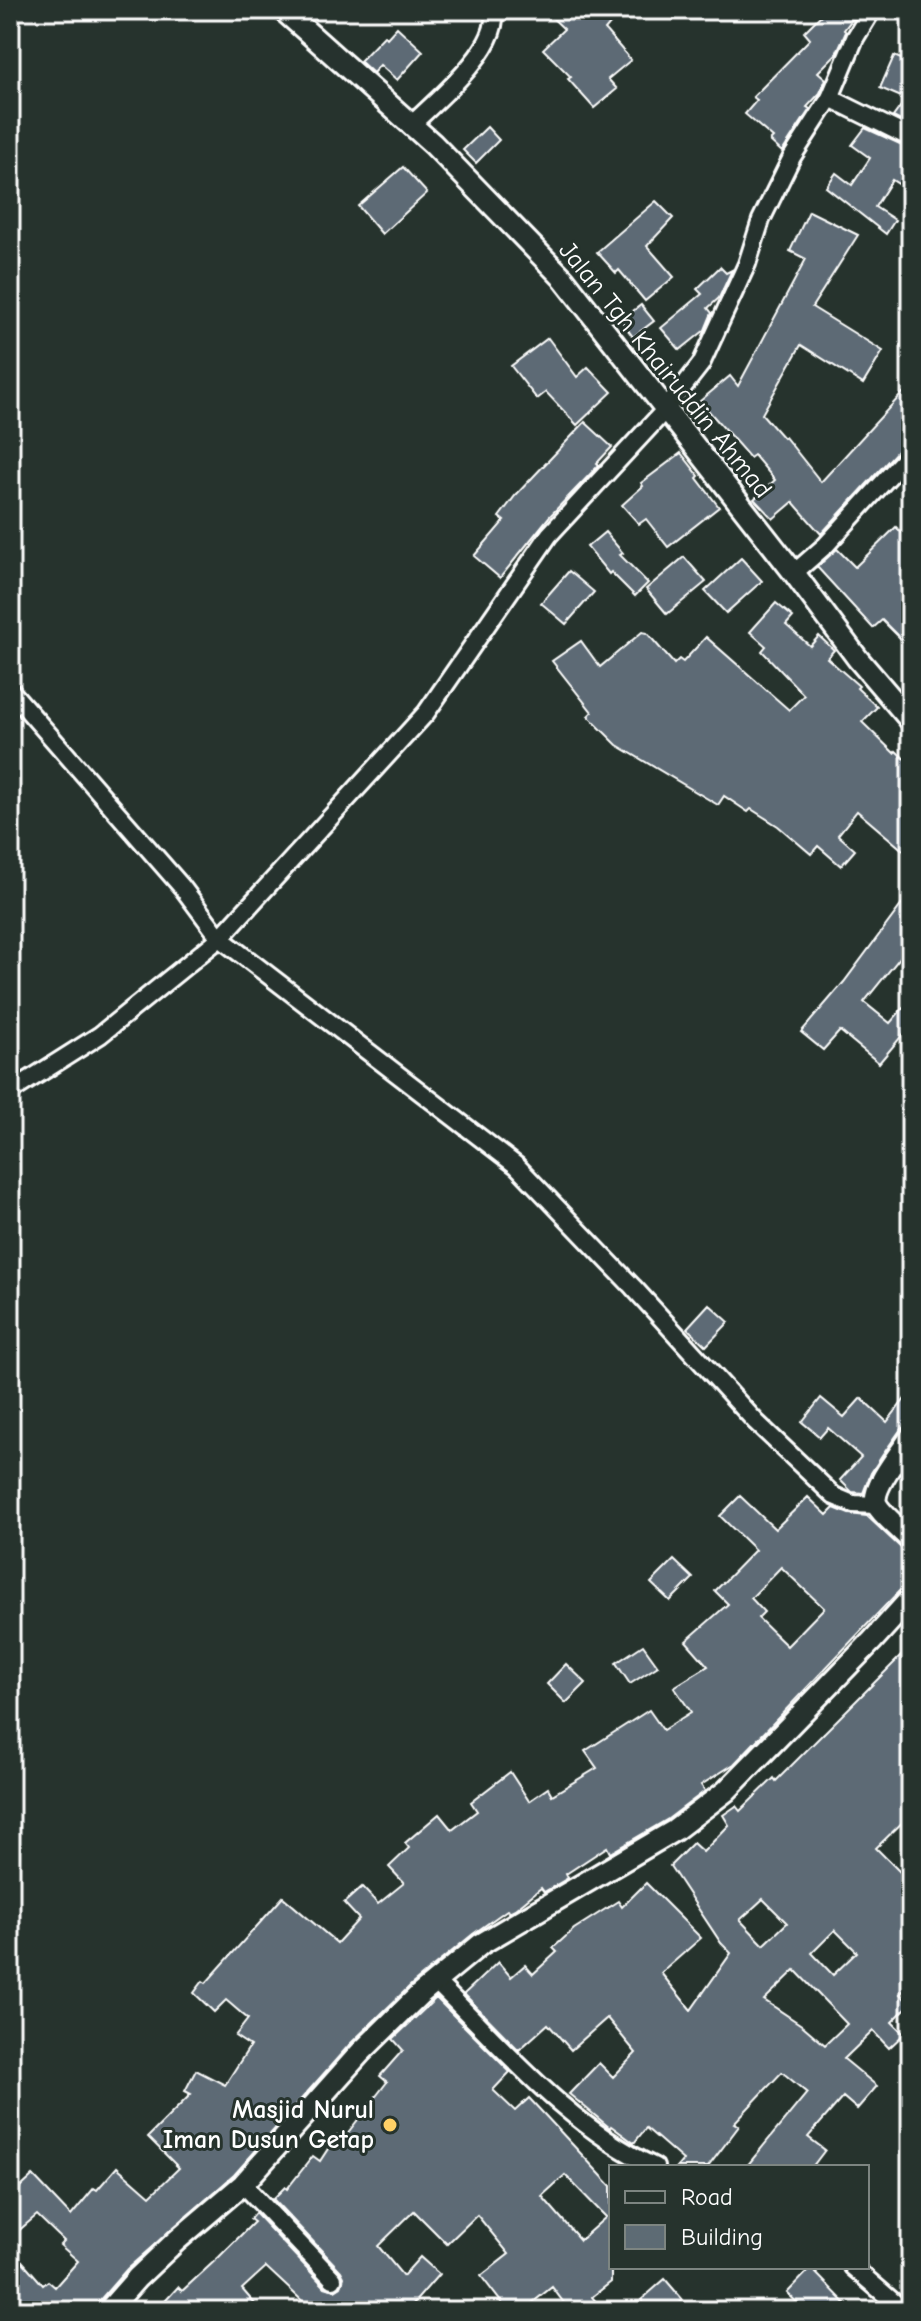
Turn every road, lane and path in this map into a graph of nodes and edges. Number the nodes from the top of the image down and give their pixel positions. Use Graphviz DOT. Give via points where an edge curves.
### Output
graph roads {
  1 [pos="283,10"];
  2 [pos="493,10"];
  3 [pos="872,10"];
  4 [pos="830,98"];
  5 [pos="411,125"];
  6 [pos="911,138"];
  7 [pos="665,410"];
  8 [pos="911,452"];
  9 [pos="794,573"];
  10 [pos="10,690"];
  11 [pos="911,721"];
  12 [pos="220,938"];
  13 [pos="10,1092"];
  14 [pos="911,1437"];
  15 [pos="876,1505"];
  16 [pos="911,1540"];
  17 [pos="911,1598"];
  18 [pos="435,1981"];
  19 [pos="652,2165"];
  20 [pos="243,2184"];
  21 [pos="855,2269"];
  22 [pos="333,2279"];
  23 [pos="108,2311"];
  24 [pos="904,2311"];
  1 -- 5 [label="street, Jalan Tgh Khairuddin Ahmad"];
  2 -- 5 [label="street" via="496,20 485,46"];
  3 -- 4 [label="street"];
  4 -- 6 [label="street"];
  4 -- 7 [label="street" via="792,157 761,220 701,364"];
  5 -- 7 [label="street, Jalan Tgh Khairuddin Ahmad" via="564,279"];
  7 -- 9 [label="street, Jalan Tgh Khairuddin Ahmad"];
  7 -- 12 [label="street" via="549,535 426,713"];
  8 -- 9 [label="street"];
  9 -- 11 [label="street, Jalan Tgh Khairuddin Ahmad"];
  10 -- 12 [label="street" via="173,876"];
  12 -- 13 [label="street" via="100,1035"];
  12 -- 15 [label="street" via="517,1166 756,1422 834,1496"];
  14 -- 15 [label="street" via="879,1488"];
  15 -- 16 [label="street"];
  17 -- 18 [label="street" via="726,1791 675,1830 481,1944"];
  18 -- 19 [label="street" via="562,2105"];
  18 -- 20 [label="street" via="389,2022"];
  20 -- 22 [label="street"];
  20 -- 23 [label="street" via="176,2241"];
  21 -- 24 [label="street"];
}
